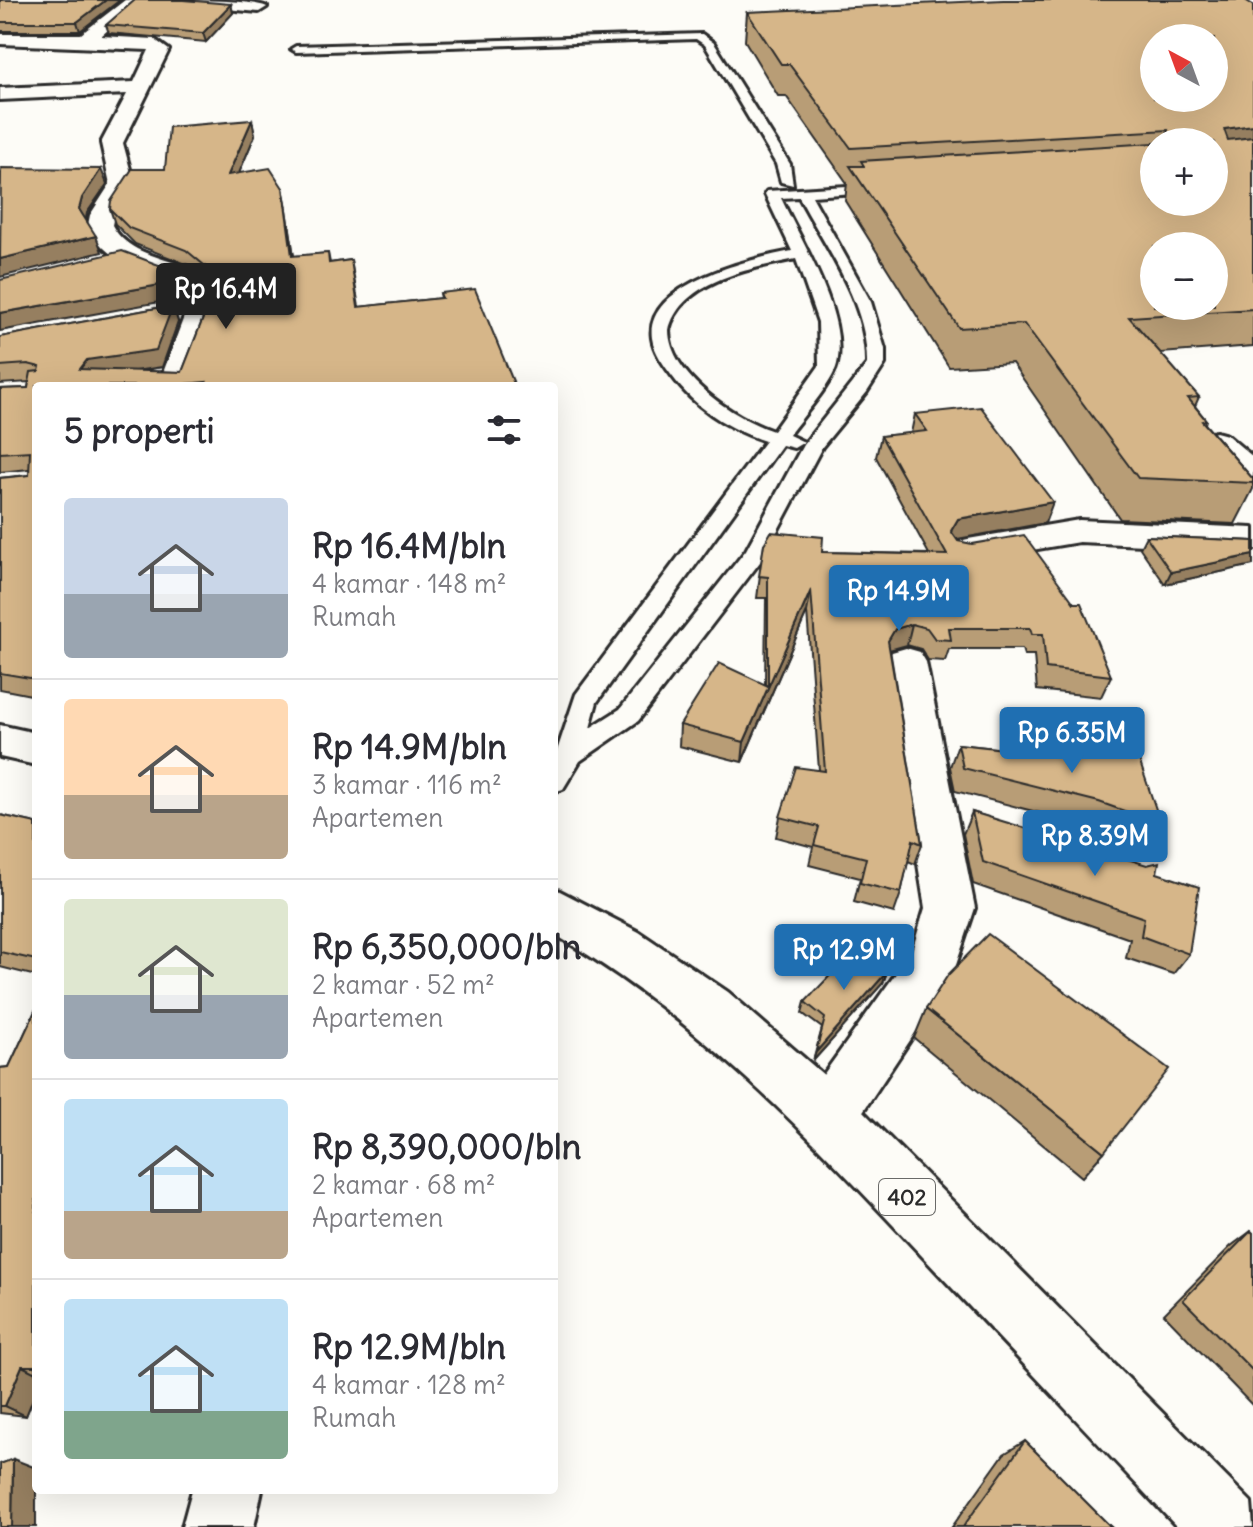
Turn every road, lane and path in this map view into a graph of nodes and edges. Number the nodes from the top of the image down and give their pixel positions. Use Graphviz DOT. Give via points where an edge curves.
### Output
graph roads {
  1 [pos="135,0"];
  2 [pos="180,0"];
  3 [pos="259,7"];
  4 [pos="0,39"];
  5 [pos="85,40"];
  6 [pos="296,49"];
  7 [pos="139,88"];
  8 [pos="0,94"];
  9 [pos="894,187"];
  10 [pos="787,189"];
  11 [pos="799,254"];
  12 [pos="130,256"];
  13 [pos="100,264"];
  14 [pos="199,307"];
  15 [pos="170,313"];
  16 [pos="165,382"];
  17 [pos="778,440"];
  18 [pos="1216,442"];
  19 [pos="813,445"];
  20 [pos="1253,474"];
  21 [pos="1253,539"];
  22 [pos="966,551"];
  23 [pos="906,662"];
  24 [pos="571,754"];
  25 [pos="558,775"];
  26 [pos="932,805"];
  27 [pos="978,817"];
  28 [pos="558,911"];
  29 [pos="828,1115"];
  30 [pos="226,1494"];
  31 [pos="218,1527"];
  32 [pos="1226,1527"];
  1 -- 5 [label="street"];
  2 -- 3 [label="street"];
  4 -- 5 [label="street"];
  5 -- 7 [label="street" via="160,41"];
  6 -- 10 [label="lane" via="698,36 709,43 783,164"];
  7 -- 8 [label="street"];
  7 -- 12 [label="street" via="112,143 122,184 100,225 110,245"];
  9 -- 10 [label="lane"];
  10 -- 11 [label="lane"];
  10 -- 19 [label="lane" via="863,302 876,349 876,364 861,388"];
  11 -- 17 [label="lane" via="831,345 828,366"];
  11 -- 17 [label="lane" via="726,272 699,287 675,303 662,321 659,341 700,400"];
  12 -- 13 [label="street"];
  12 -- 14 [label="street" via="196,284"];
  14 -- 15 [label="street"];
  14 -- 16 [label="street"];
  17 -- 19 [label="lane"];
  17 -- 24 [label="lane" via="585,700"];
  18 -- 20 [label="street"];
  19 -- 24 [label="lane" via="755,553 629,715"];
  21 -- 22 [label="street" via="1079,531"];
  23 -- 26 [label="street"];
  24 -- 25 [label="lane"];
  26 -- 27 [label="street"];
  26 -- 29 [label="street" via="950,908 944,937 934,961"];
  28 -- 29 [label="street, 402" via="621,947 709,1009"];
  29 -- 32 [label="street, 402"];
  30 -- 31 [label="street"];
}
